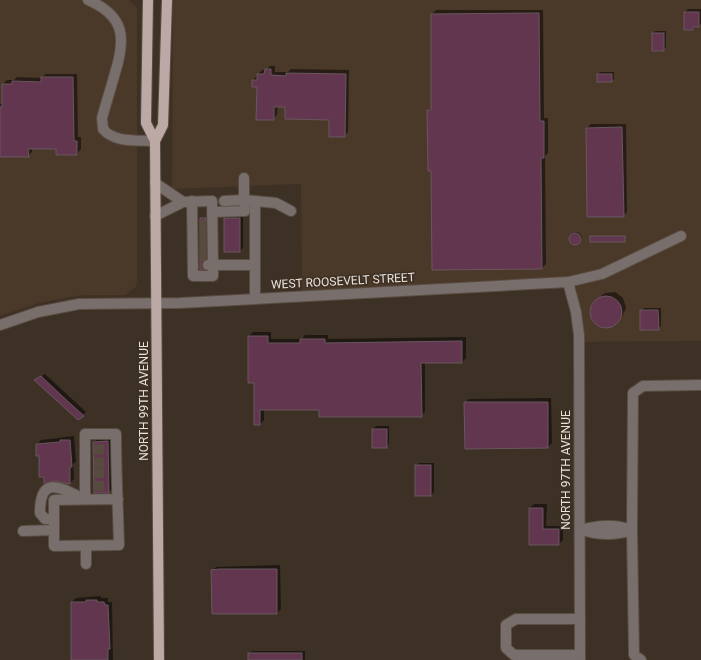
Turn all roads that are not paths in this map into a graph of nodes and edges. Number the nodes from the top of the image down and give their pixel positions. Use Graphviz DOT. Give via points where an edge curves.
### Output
graph roads {
  1 [pos="88,0"];
  2 [pos="148,0"];
  3 [pos="167,0"];
  4 [pos="154,141"];
  5 [pos="244,178"];
  6 [pos="155,182"];
  7 [pos="244,200"];
  8 [pos="218,201"];
  9 [pos="255,201"];
  10 [pos="187,202"];
  11 [pos="291,210"];
  12 [pos="213,212"];
  13 [pos="155,216"];
  14 [pos="681,236"];
  15 [pos="203,245"];
  16 [pos="255,266"];
  17 [pos="568,282"];
  18 [pos="255,299"];
  19 [pos="156,303"];
  20 [pos="0,325"];
  21 [pos="701,385"];
  22 [pos="85,499"];
  23 [pos="118,499"];
  24 [pos="54,519"];
  25 [pos="54,530"];
  26 [pos="580,530"];
  27 [pos="632,530"];
  28 [pos="23,531"];
  29 [pos="86,546"];
  30 [pos="86,564"];
  31 [pos="580,619"];
  32 [pos="580,657"];
  33 [pos="159,660"];
  34 [pos="641,660"];
  1 -- 4 [label="street" via="105,8 122,34 122,49 102,118 103,129 116,138"];
  2 -- 4 [label="main road, NORTH 99TH AVENUE" via="146,123"];
  3 -- 4 [label="main road, NORTH 99TH AVENUE" via="163,125"];
  4 -- 6 [label="main road, NORTH 99TH AVENUE"];
  5 -- 7 [label="street"];
  6 -- 10 [label="street"];
  6 -- 13 [label="main road, NORTH 99TH AVENUE"];
  7 -- 8 [label="street"];
  7 -- 9 [label="street"];
  7 -- 12 [label="street" via="245,211"];
  8 -- 10 [label="street"];
  8 -- 12 [label="street"];
  9 -- 11 [label="street" via="276,203"];
  9 -- 16 [label="street"];
  10 -- 13 [label="street"];
  10 -- 15 [label="street"];
  12 -- 15 [label="street"];
  13 -- 19 [label="main road, NORTH 99TH AVENUE"];
  14 -- 17 [label="street, WEST ROOSEVELT STREET" via="602,274"];
  15 -- 16 [label="street"];
  16 -- 18 [label="street"];
  17 -- 18 [label="street, WEST ROOSEVELT STREET"];
  17 -- 26 [label="street, NORTH 97TH AVENUE" via="579,335"];
  18 -- 19 [label="street, WEST ROOSEVELT STREET"];
  19 -- 20 [label="street, WEST ROOSEVELT STREET" via="78,304 38,312"];
  19 -- 33 [label="main road, NORTH 99TH AVENUE"];
  21 -- 27 [label="street" via="643,386 633,393"];
  22 -- 23 [label="street"];
  22 -- 23 [label="street" via="90,486 90,473 89,449 85,434 116,434 112,450 112,468 113,486"];
  22 -- 24 [label="street" via="54,500"];
  22 -- 24 [label="street" via="62,488 49,487 40,498 40,513 45,519"];
  23 -- 29 [label="street" via="119,545"];
  24 -- 25 [label="street"];
  25 -- 28 [label="street"];
  25 -- 29 [label="street" via="54,546"];
  26 -- 27 [label="street" via="618,525"];
  26 -- 31 [label="street, NORTH 97TH AVENUE"];
  27 -- 34 [label="street" via="634,655"];
  29 -- 30 [label="street"];
  31 -- 32 [label="street, NORTH 97TH AVENUE"];
  31 -- 32 [label="street" via="516,619 506,625 506,648 514,655"];
}
